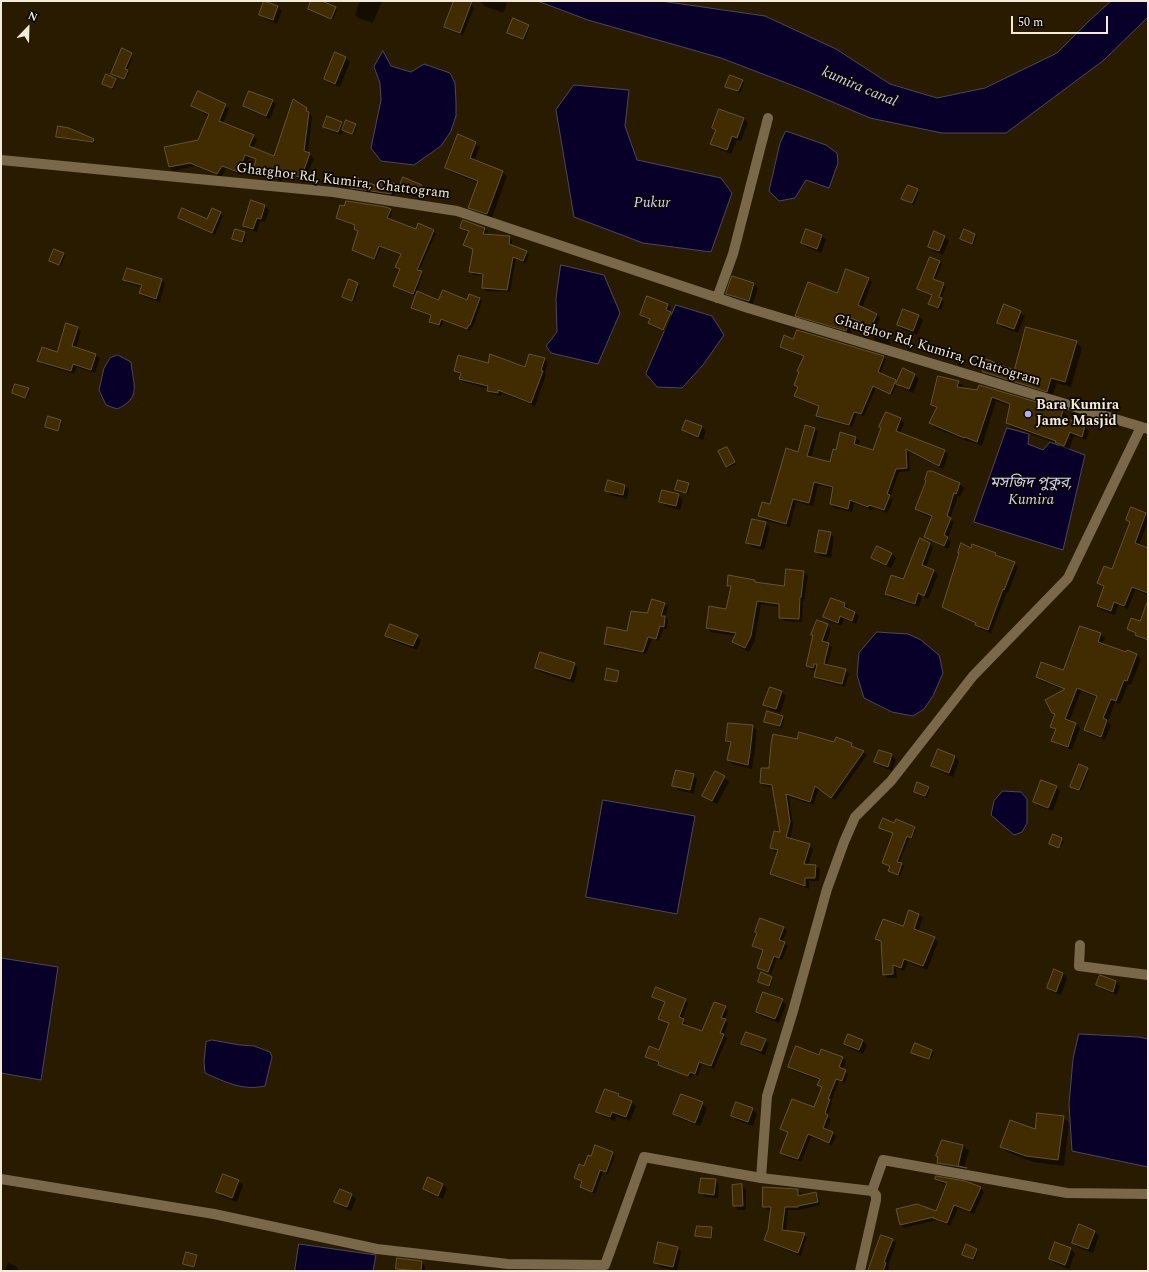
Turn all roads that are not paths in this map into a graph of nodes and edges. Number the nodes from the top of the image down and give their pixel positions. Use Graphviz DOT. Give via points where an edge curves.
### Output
graph roads {
  1 [pos="768,118"];
  2 [pos="1,160"];
  3 [pos="717,298"];
  4 [pos="1144,428"];
  5 [pos="1080,945"];
  6 [pos="1148,975"];
  7 [pos="761,1178"];
  8 [pos="1,1179"];
  9 [pos="872,1191"];
  10 [pos="1148,1194"];
  11 [pos="860,1271"];
  1 -- 3 [label="street" via="733,254"];
  2 -- 3 [label="street, Ghatghor Rd, Kumira, Chattogram" via="333,192 457,211"];
  3 -- 4 [label="street, Ghatghor Rd, Kumira, Chattogram"];
  4 -- 7 [label="street" via="1068,578 973,676 891,781 855,817 826,889 767,1096"];
  5 -- 6 [label="street" via="1079,966"];
  7 -- 8 [label="street" via="644,1157 605,1265 508,1264 377,1249 214,1214"];
  7 -- 9 [label="street"];
  9 -- 10 [label="street" via="883,1160 1067,1193"];
  9 -- 11 [label="street" via="876,1195 876,1200"];
}
